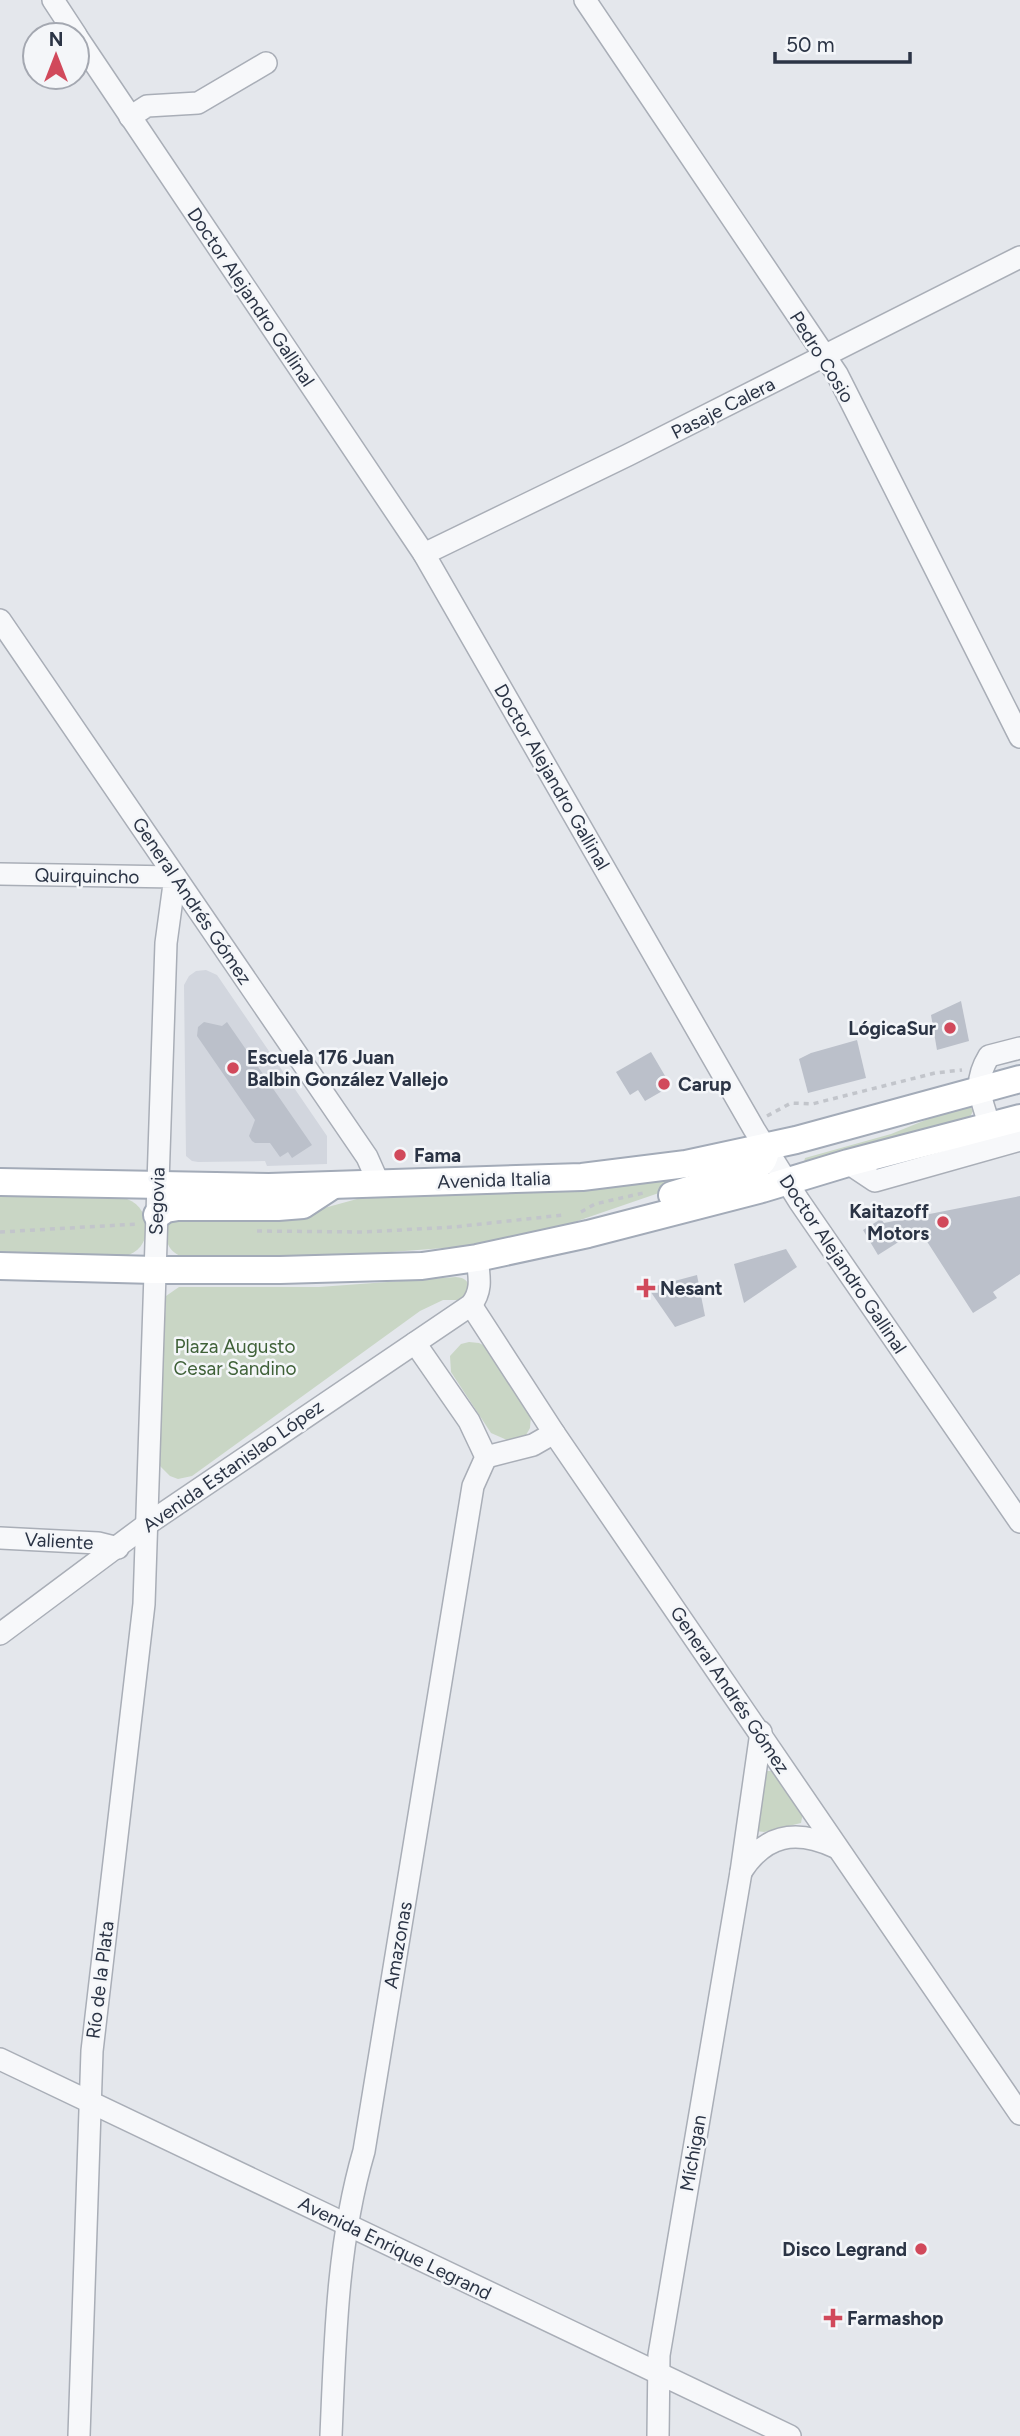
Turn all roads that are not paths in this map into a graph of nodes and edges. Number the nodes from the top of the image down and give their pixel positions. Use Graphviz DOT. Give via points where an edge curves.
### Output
graph roads {
  1 [pos="53,0"];
  2 [pos="585,0"];
  3 [pos="66,21"];
  4 [pos="91,58"];
  5 [pos="266,63"];
  6 [pos="130,117"];
  7 [pos="1020,257"];
  8 [pos="825,356"];
  9 [pos="424,554"];
  10 [pos="0,620"];
  11 [pos="1020,737"];
  12 [pos="0,874"];
  13 [pos="174,877"];
  14 [pos="1020,1048"];
  15 [pos="1020,1079"];
  16 [pos="979,1089"];
  17 [pos="936,1101"];
  18 [pos="1020,1118"];
  19 [pos="989,1127"];
  20 [pos="1020,1140"];
  21 [pos="765,1147"];
  22 [pos="848,1163"];
  23 [pos="0,1182"];
  24 [pos="787,1182"];
  25 [pos="379,1184"];
  26 [pos="158,1185"];
  27 [pos="334,1185"];
  28 [pos="157,1220"];
  29 [pos="582,1224"];
  30 [pos="477,1258"];
  31 [pos="0,1266"];
  32 [pos="155,1270"];
  33 [pos="471,1305"];
  34 [pos="415,1343"];
  35 [pos="554,1433"];
  36 [pos="486,1457"];
  37 [pos="1020,1522"];
  38 [pos="146,1525"];
  39 [pos="0,1538"];
  40 [pos="118,1548"];
  41 [pos="0,1634"];
  42 [pos="761,1732"];
  43 [pos="835,1847"];
  44 [pos="741,1871"];
  45 [pos="0,2059"];
  46 [pos="91,2103"];
  47 [pos="1020,2114"];
  48 [pos="348,2225"];
  49 [pos="659,2374"];
  50 [pos="79,2436"];
  51 [pos="331,2436"];
  52 [pos="658,2436"];
  53 [pos="790,2436"];
  1 -- 3 [label="street, Doctor Alejandro Gallinal"];
  2 -- 8 [label="street, Pedro Cosio"];
  4 -- 6 [label="street, Doctor Alejandro Gallinal"];
  5 -- 6 [label="street" via="198,103 147,106"];
  6 -- 9 [label="street, Doctor Alejandro Gallinal"];
  7 -- 8 [label="street, Pasaje Calera"];
  8 -- 9 [label="street, Pasaje Calera"];
  8 -- 11 [label="street, Pedro Cosio"];
  9 -- 21 [label="street, Doctor Alejandro Gallinal"];
  10 -- 13 [label="street, General Andrés Gómez"];
  12 -- 13 [label="street, Quirquincho"];
  13 -- 25 [label="street, General Andrés Gómez" via="367,1157"];
  13 -- 26 [label="street, Segovia" via="166,943"];
  14 -- 16 [label="street" via="989,1056 980,1071"];
  15 -- 16 [label="main road, Avenida Italia"];
  16 -- 17 [label="main road, Avenida Italia"];
  16 -- 19 [label="street"];
  17 -- 21 [label="main road, Avenida Italia"];
  17 -- 24 [label="main road" via="928,1113 897,1129 801,1155"];
  18 -- 19 [label="main road"];
  19 -- 22 [label="main road"];
  20 -- 22 [label="street" via="875,1181"];
  21 -- 24 [label="street, Doctor Alejandro Gallinal"];
  21 -- 25 [label="main road, Avenida Italia" via="686,1164 582,1177"];
  21 -- 29 [label="main road" via="761,1165 751,1171"];
  22 -- 24 [label="main road"];
  23 -- 26 [label="main road, Avenida Italia"];
  24 -- 29 [label="main road"];
  24 -- 37 [label="street, Doctor Alejandro Gallinal"];
  25 -- 27 [label="main road, Avenida Italia"];
  26 -- 27 [label="main road, Avenida Italia"];
  26 -- 28 [label="street, Segovia"];
  27 -- 28 [label="main road" via="303,1205 178,1207 166,1209"];
  28 -- 32 [label="street, Segovia"];
  29 -- 30 [label="main road"];
  30 -- 32 [label="main road" via="422,1266"];
  30 -- 33 [label="street" via="480,1288"];
  31 -- 32 [label="main road"];
  32 -- 38 [label="street, Segovia"];
  33 -- 34 [label="street, Avenida Estanislao López"];
  33 -- 35 [label="street, General Andrés Gómez"];
  34 -- 36 [label="street" via="469,1422"];
  34 -- 38 [label="street, Avenida Estanislao López"];
  35 -- 36 [label="street" via="533,1445"];
  35 -- 42 [label="street, General Andrés Gómez"];
  36 -- 48 [label="street, Amazonas" via="473,1486"];
  38 -- 40 [label="street, Avenida Estanislao López"];
  38 -- 46 [label="street, Río de la Plata" via="144,1604 92,2051"];
  39 -- 40 [label="street, Valiente"];
  40 -- 41 [label="street, Avenida Estanislao López"];
  42 -- 43 [label="street, General Andrés Gómez"];
  42 -- 44 [label="street, Míchigan"];
  43 -- 44 [label="street" via="818,1839 783,1838 758,1849"];
  43 -- 47 [label="street, General Andrés Gómez"];
  44 -- 49 [label="street, Míchigan"];
  45 -- 46 [label="street, Avenida Enrique Legrand"];
  46 -- 48 [label="street, Avenida Enrique Legrand"];
  46 -- 50 [label="street, Río de la Plata"];
  48 -- 49 [label="street, Avenida Enrique Legrand"];
  48 -- 51 [label="street, Amazonas" via="336,2316"];
  49 -- 52 [label="street, Míchigan"];
  49 -- 53 [label="street, Avenida Enrique Legrand"];
}
